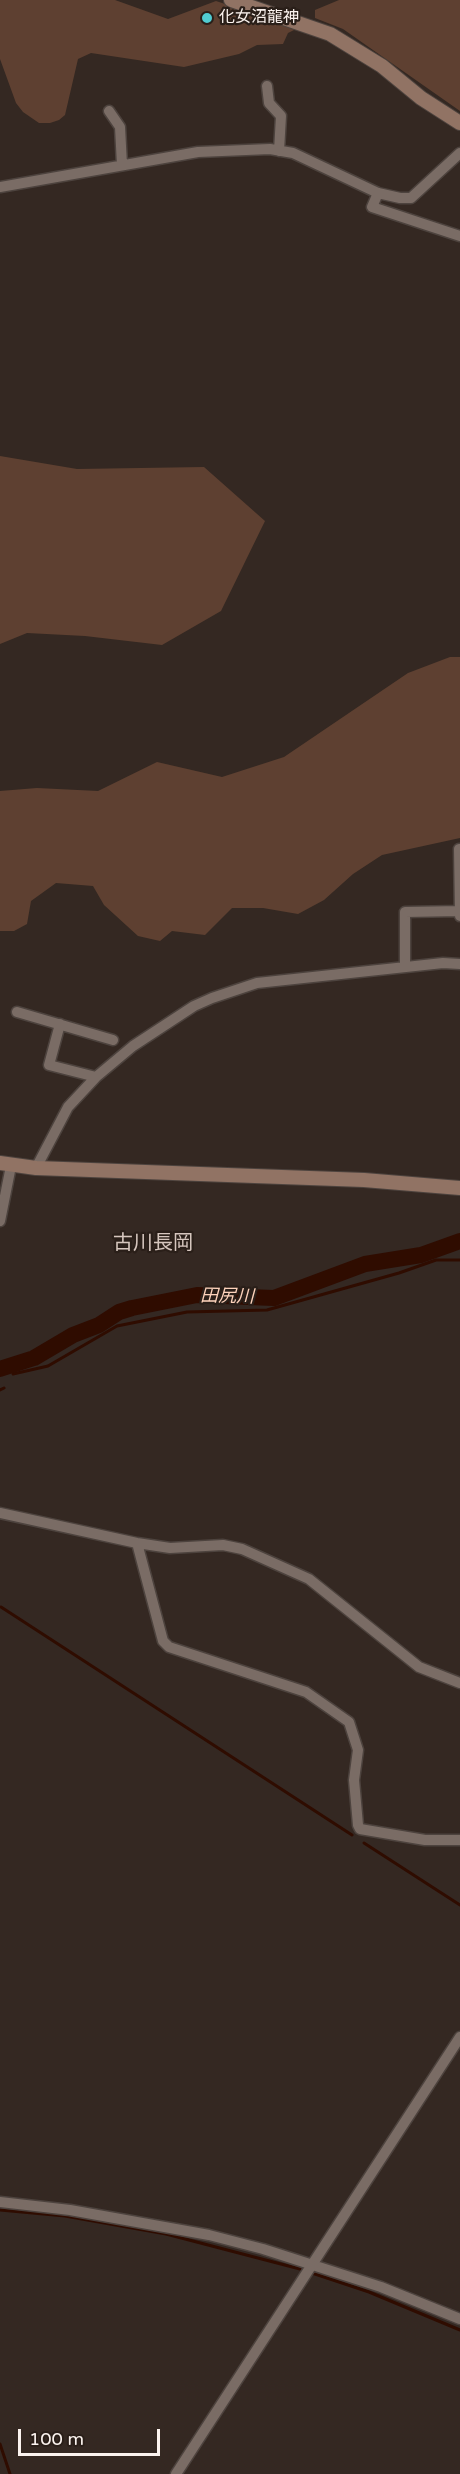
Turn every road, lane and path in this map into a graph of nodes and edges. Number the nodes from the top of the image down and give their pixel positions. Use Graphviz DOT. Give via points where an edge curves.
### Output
graph roads {
  1 [pos="231,0"];
  2 [pos="267,86"];
  3 [pos="109,111"];
  4 [pos="460,123"];
  5 [pos="279,151"];
  6 [pos="460,153"];
  7 [pos="122,165"];
  8 [pos="0,186"];
  9 [pos="378,193"];
  10 [pos="460,236"];
  11 [pos="459,849"];
  12 [pos="460,883"];
  13 [pos="460,911"];
  14 [pos="460,916"];
  15 [pos="460,964"];
  16 [pos="405,967"];
  17 [pos="17,1012"];
  18 [pos="60,1024"];
  19 [pos="113,1040"];
  20 [pos="96,1077"];
  21 [pos="6,1165"];
  22 [pos="36,1168"];
  23 [pos="460,1188"];
  24 [pos="0,1221"];
  25 [pos="0,1513"];
  26 [pos="137,1543"];
  27 [pos="460,1683"];
  28 [pos="460,1840"];
  29 [pos="460,2037"];
  30 [pos="0,2202"];
  31 [pos="313,2265"];
  32 [pos="460,2319"];
  33 [pos="176,2474"];
  1 -- 4 [label="street" via="330,34"];
  2 -- 5 [label="street" via="269,103 281,116"];
  3 -- 7 [label="street" via="120,128"];
  5 -- 7 [label="street" via="198,152"];
  5 -- 9 [label="street" via="292,153"];
  6 -- 9 [label="street" via="411,198"];
  7 -- 8 [label="street"];
  9 -- 10 [label="street" via="372,207"];
  11 -- 12 [label="street"];
  12 -- 13 [label="street"];
  13 -- 14 [label="street"];
  13 -- 16 [label="street" via="405,912"];
  15 -- 16 [label="street"];
  16 -- 20 [label="street" via="257,983 212,998 166,1023"];
  17 -- 18 [label="street"];
  18 -- 19 [label="street"];
  18 -- 20 [label="street" via="49,1065"];
  20 -- 22 [label="street" via="68,1107"];
  21 -- 22 [label="street"];
  21 -- 24 [label="street"];
  22 -- 23 [label="street" via="364,1180"];
  25 -- 26 [label="street"];
  26 -- 27 [label="street" via="170,1548 223,1545 242,1549 309,1579 419,1668"];
  26 -- 28 [label="street" via="163,1641 169,1647 306,1692 349,1722 358,1750 354,1780 360,1829 425,1840"];
  29 -- 31 [label="street"];
  30 -- 31 [label="street" via="166,2226"];
  31 -- 32 [label="street"];
  31 -- 33 [label="street"];
}
